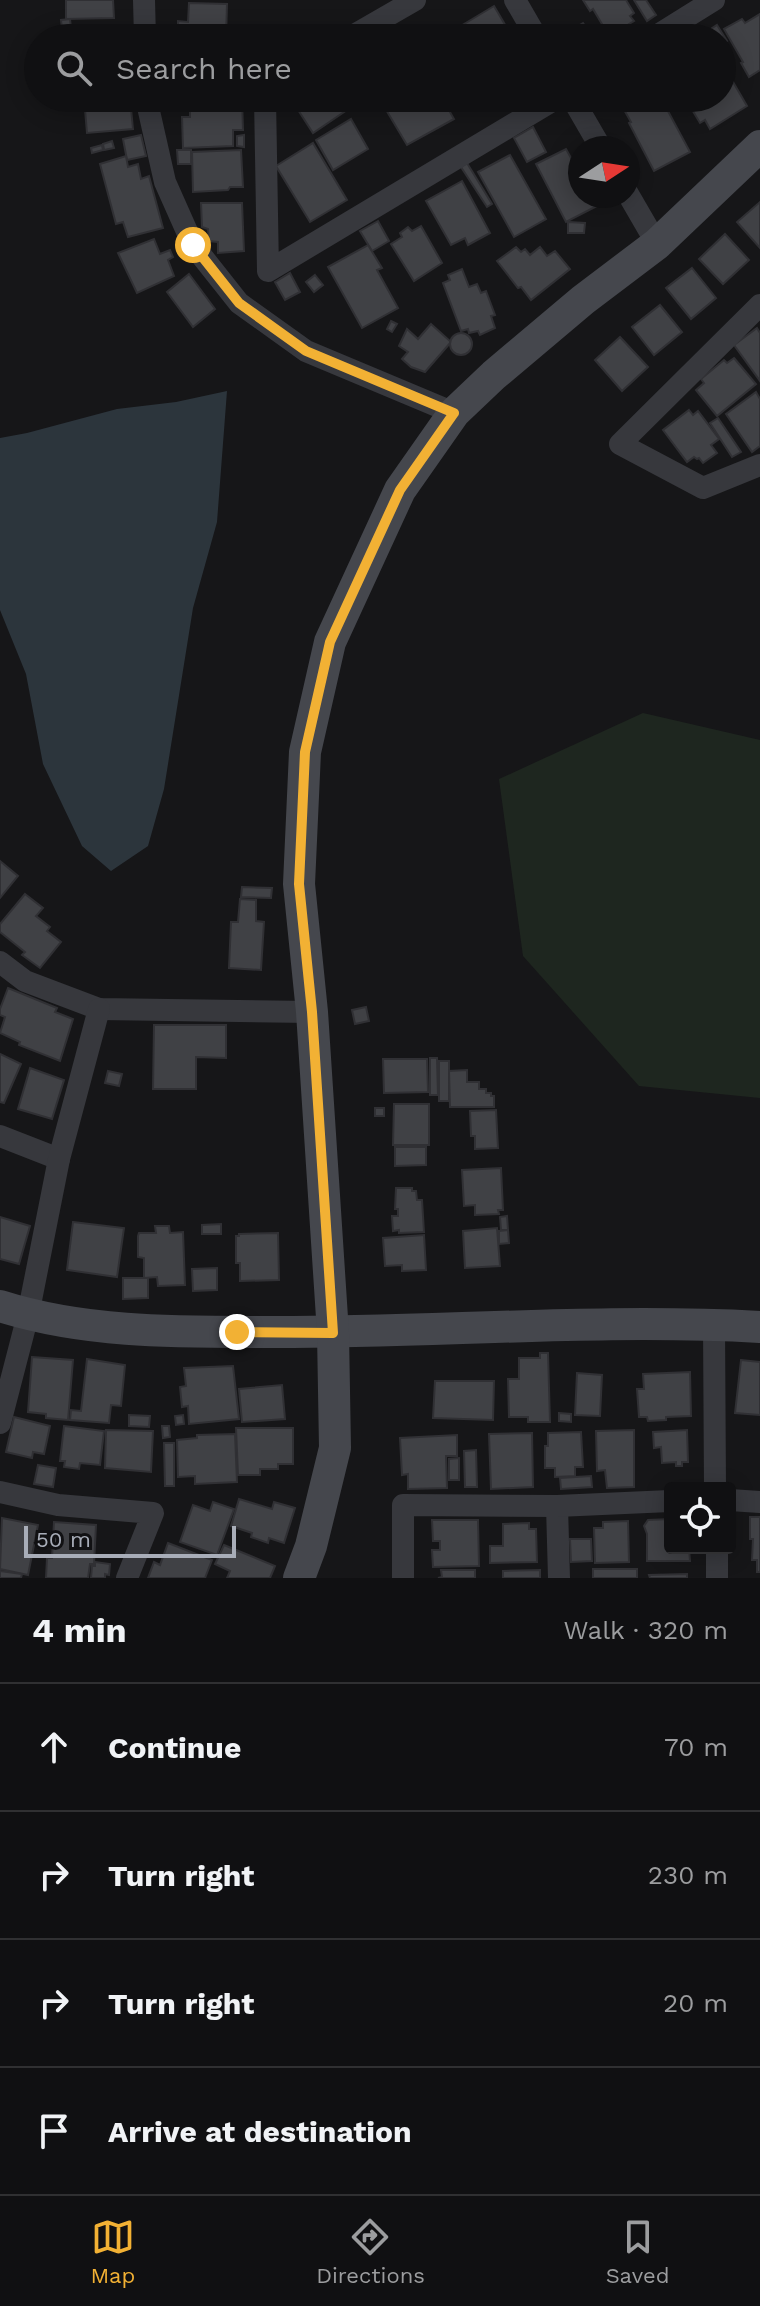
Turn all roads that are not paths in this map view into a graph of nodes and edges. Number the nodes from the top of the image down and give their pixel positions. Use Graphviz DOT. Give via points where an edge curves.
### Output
graph roads {
  1 [pos="144,0"];
  2 [pos="415,0"];
  3 [pos="515,0"];
  4 [pos="714,0"];
  5 [pos="145,24"];
  6 [pos="373,24"];
  7 [pos="529,24"];
  8 [pos="675,24"];
  9 [pos="149,112"];
  10 [pos="265,112"];
  11 [pos="534,112"];
  12 [pos="580,112"];
  13 [pos="594,136"];
  14 [pos="760,146"];
  15 [pos="636,208"];
  16 [pos="657,244"];
  17 [pos="760,305"];
  18 [pos="454,413"];
  19 [pos="760,465"];
  20 [pos="0,962"];
  21 [pos="99,1009"];
  22 [pos="312,1012"];
  23 [pos="0,1136"];
  24 [pos="59,1159"];
  25 [pos="14,1311"];
  26 [pos="714,1325"];
  27 [pos="760,1327"];
  28 [pos="333,1333"];
  29 [pos="0,1423"];
  30 [pos="715,1482"];
  31 [pos="0,1492"];
  32 [pos="736,1500"];
  33 [pos="664,1501"];
  34 [pos="760,1502"];
  35 [pos="557,1506"];
  36 [pos="717,1554"];
  37 [pos="127,1578"];
  38 [pos="299,1578"];
  39 [pos="403,1578"];
  40 [pos="559,1578"];
  41 [pos="717,1578"];
  1 -- 5 [label="street"];
  2 -- 6 [label="street"];
  3 -- 7 [label="street"];
  4 -- 8 [label="street"];
  9 -- 18 [label="street" via="165,182 193,245 239,303 306,351"];
  10 -- 11 [label="street" via="268,271"];
  12 -- 13 [label="street"];
  14 -- 16 [label="street"];
  15 -- 16 [label="street"];
  16 -- 18 [label="street" via="583,300"];
  17 -- 19 [label="street" via="620,444 703,488"];
  18 -- 22 [label="street" via="400,490 330,642 305,752 299,884"];
  20 -- 21 [label="street" via="25,981"];
  21 -- 22 [label="street"];
  21 -- 24 [label="street"];
  22 -- 28 [label="street"];
  23 -- 24 [label="street"];
  24 -- 25 [label="street"];
  25 -- 28 [label="street" via="125,1330"];
  25 -- 29 [label="street"];
  26 -- 27 [label="street"];
  26 -- 28 [label="street"];
  26 -- 30 [label="street"];
  28 -- 38 [label="street" via="335,1448"];
  31 -- 37 [label="street" via="58,1505 153,1513"];
  32 -- 34 [label="street"];
  33 -- 35 [label="street"];
  35 -- 39 [label="street" via="403,1505"];
  35 -- 40 [label="street"];
  36 -- 41 [label="street"];
}
